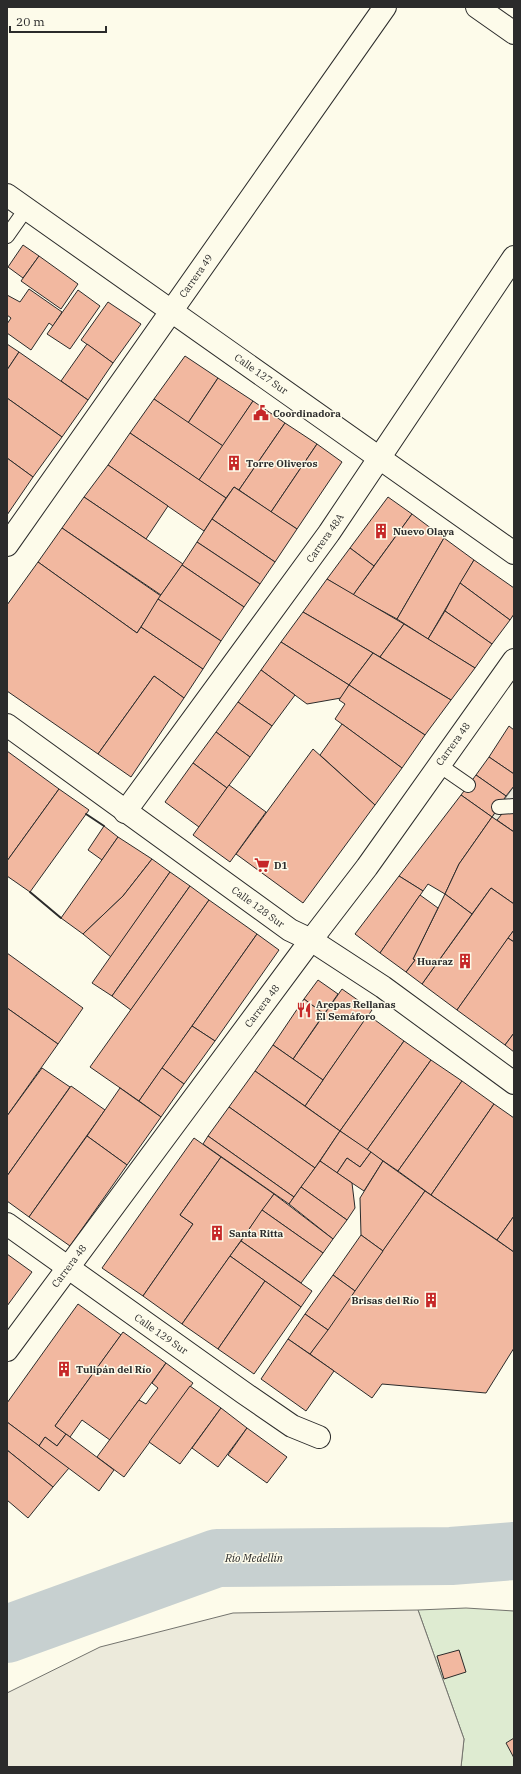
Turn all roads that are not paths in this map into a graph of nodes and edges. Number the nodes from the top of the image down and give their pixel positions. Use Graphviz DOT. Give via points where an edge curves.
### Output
graph roads {
  1 [pos="385,7"];
  2 [pos="477,7"];
  3 [pos="514,32"];
  4 [pos="7,195"];
  5 [pos="26,209"];
  6 [pos="7,236"];
  7 [pos="514,257"];
  8 [pos="171,310"];
  9 [pos="380,458"];
  10 [pos="7,545"];
  11 [pos="514,553"];
  12 [pos="514,660"];
  13 [pos="7,725"];
  14 [pos="439,765"];
  15 [pos="468,785"];
  16 [pos="514,806"];
  17 [pos="499,807"];
  18 [pos="124,812"];
  19 [pos="311,940"];
  20 [pos="514,1083"];
  21 [pos="7,1224"];
  22 [pos="68,1268"];
  23 [pos="7,1350"];
  24 [pos="319,1438"];
  1 -- 8 [label="street, Carrera 49"];
  2 -- 3 [label="street"];
  4 -- 5 [label="street, Calle 127 Sur"];
  5 -- 6 [label="lane"];
  5 -- 8 [label="street, Calle 127 Sur"];
  7 -- 9 [label="street, Carrera 48A"];
  8 -- 9 [label="street, Calle 127 Sur"];
  8 -- 10 [label="street, Carrera 49"];
  9 -- 11 [label="street, Calle 127 Sur"];
  9 -- 18 [label="street, Carrera 48A" via="329,533"];
  12 -- 14 [label="street, Carrera 48"];
  13 -- 18 [label="street, Calle 128 Sur"];
  14 -- 15 [label="lane"];
  14 -- 19 [label="street, Carrera 48" via="367,867"];
  16 -- 17 [label="lane"];
  18 -- 19 [label="street, Calle 128 Sur" via="290,930"];
  19 -- 20 [label="street, Calle 128 Sur" via="383,987"];
  19 -- 22 [label="street, Carrera 48"];
  21 -- 22 [label="street, Calle 129 Sur"];
  22 -- 23 [label="street, Carrera 48"];
  22 -- 24 [label="street, Calle 129 Sur" via="292,1426"];
}
